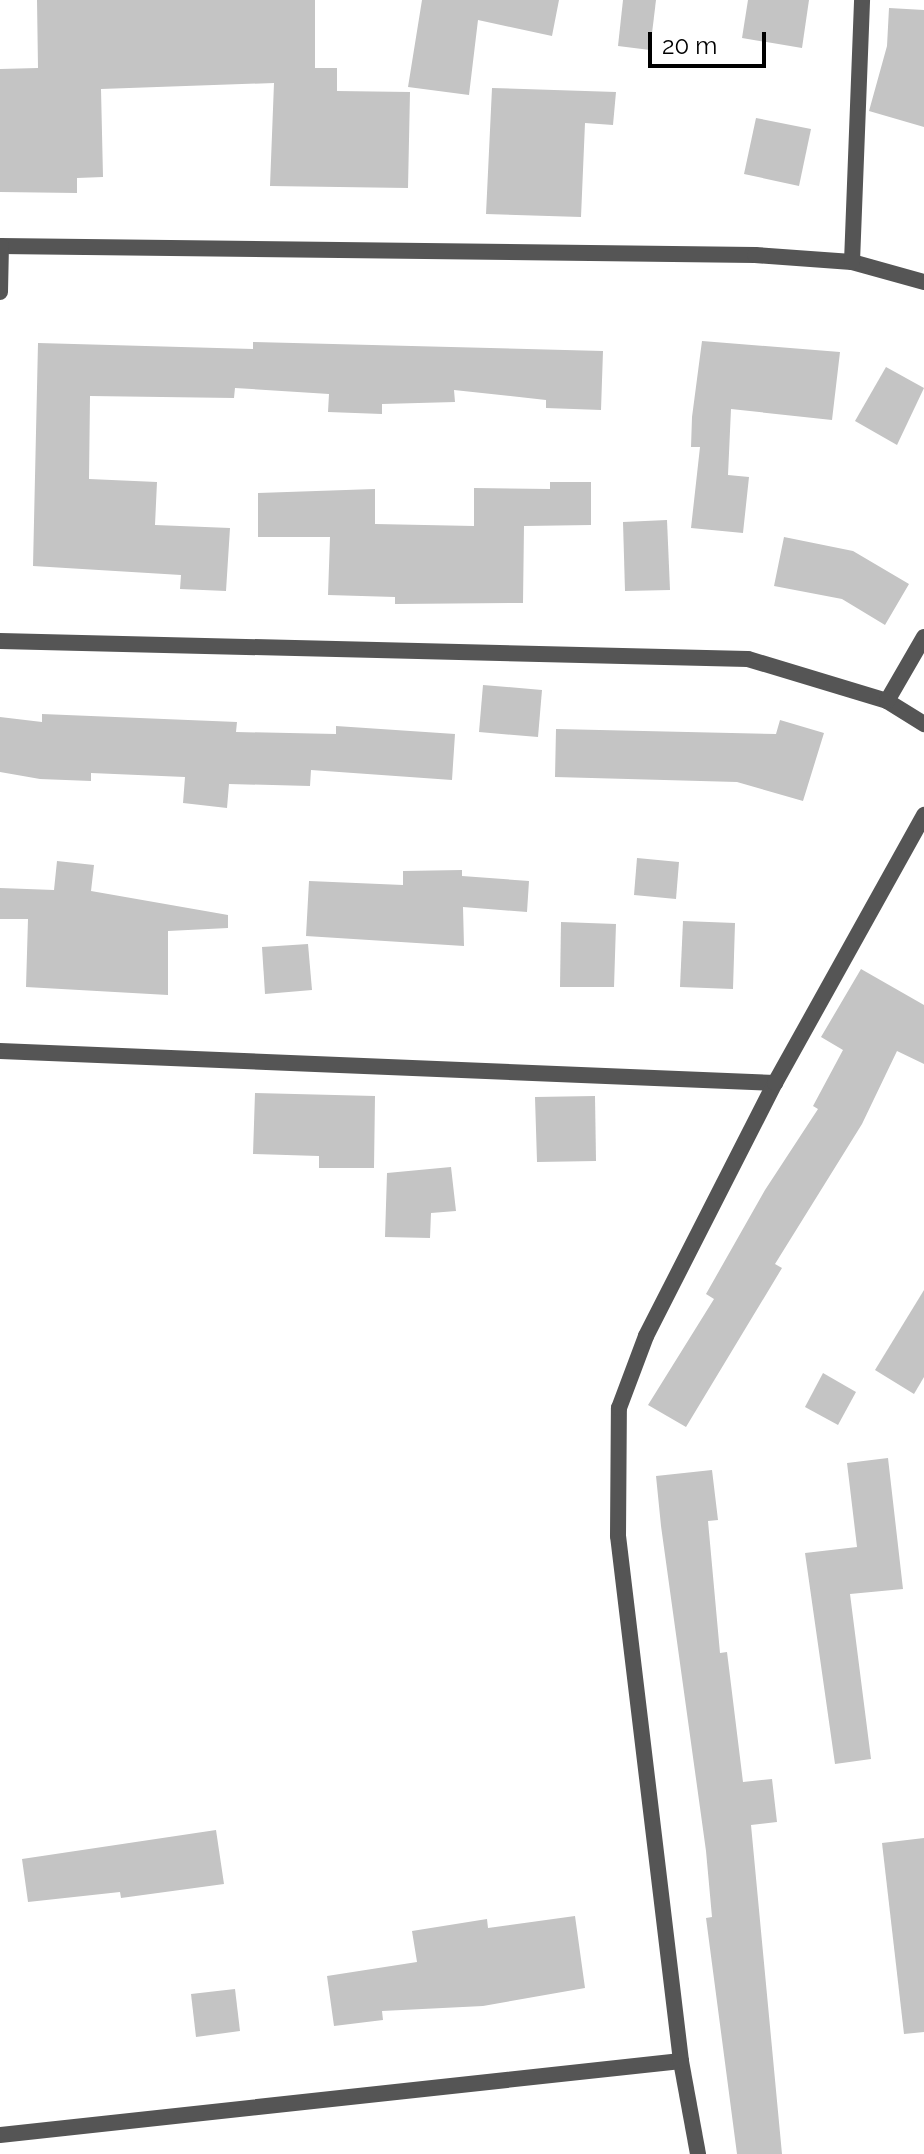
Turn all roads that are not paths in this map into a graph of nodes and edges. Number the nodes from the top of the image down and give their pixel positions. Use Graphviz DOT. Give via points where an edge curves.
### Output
graph roads {
  1 [pos="862,0"];
  2 [pos="0,246"];
  3 [pos="852,262"];
  4 [pos="924,282"];
  5 [pos="0,292"];
  6 [pos="924,637"];
  7 [pos="0,641"];
  8 [pos="887,701"];
  9 [pos="924,724"];
  10 [pos="924,815"];
  11 [pos="0,1051"];
  12 [pos="775,1083"];
  13 [pos="681,2061"];
  14 [pos="0,2135"];
  15 [pos="698,2154"];
  1 -- 3 [label="street"];
  2 -- 3 [label="street"];
  2 -- 5 [label="street"];
  3 -- 4 [label="street"];
  6 -- 8 [label="street"];
  7 -- 8 [label="street" via="660,652 748,659"];
  8 -- 9 [label="street"];
  10 -- 12 [label="street"];
  11 -- 12 [label="street"];
  12 -- 13 [label="street" via="646,1336 619,1408 618,1536"];
  13 -- 14 [label="street"];
  13 -- 15 [label="street"];
}
